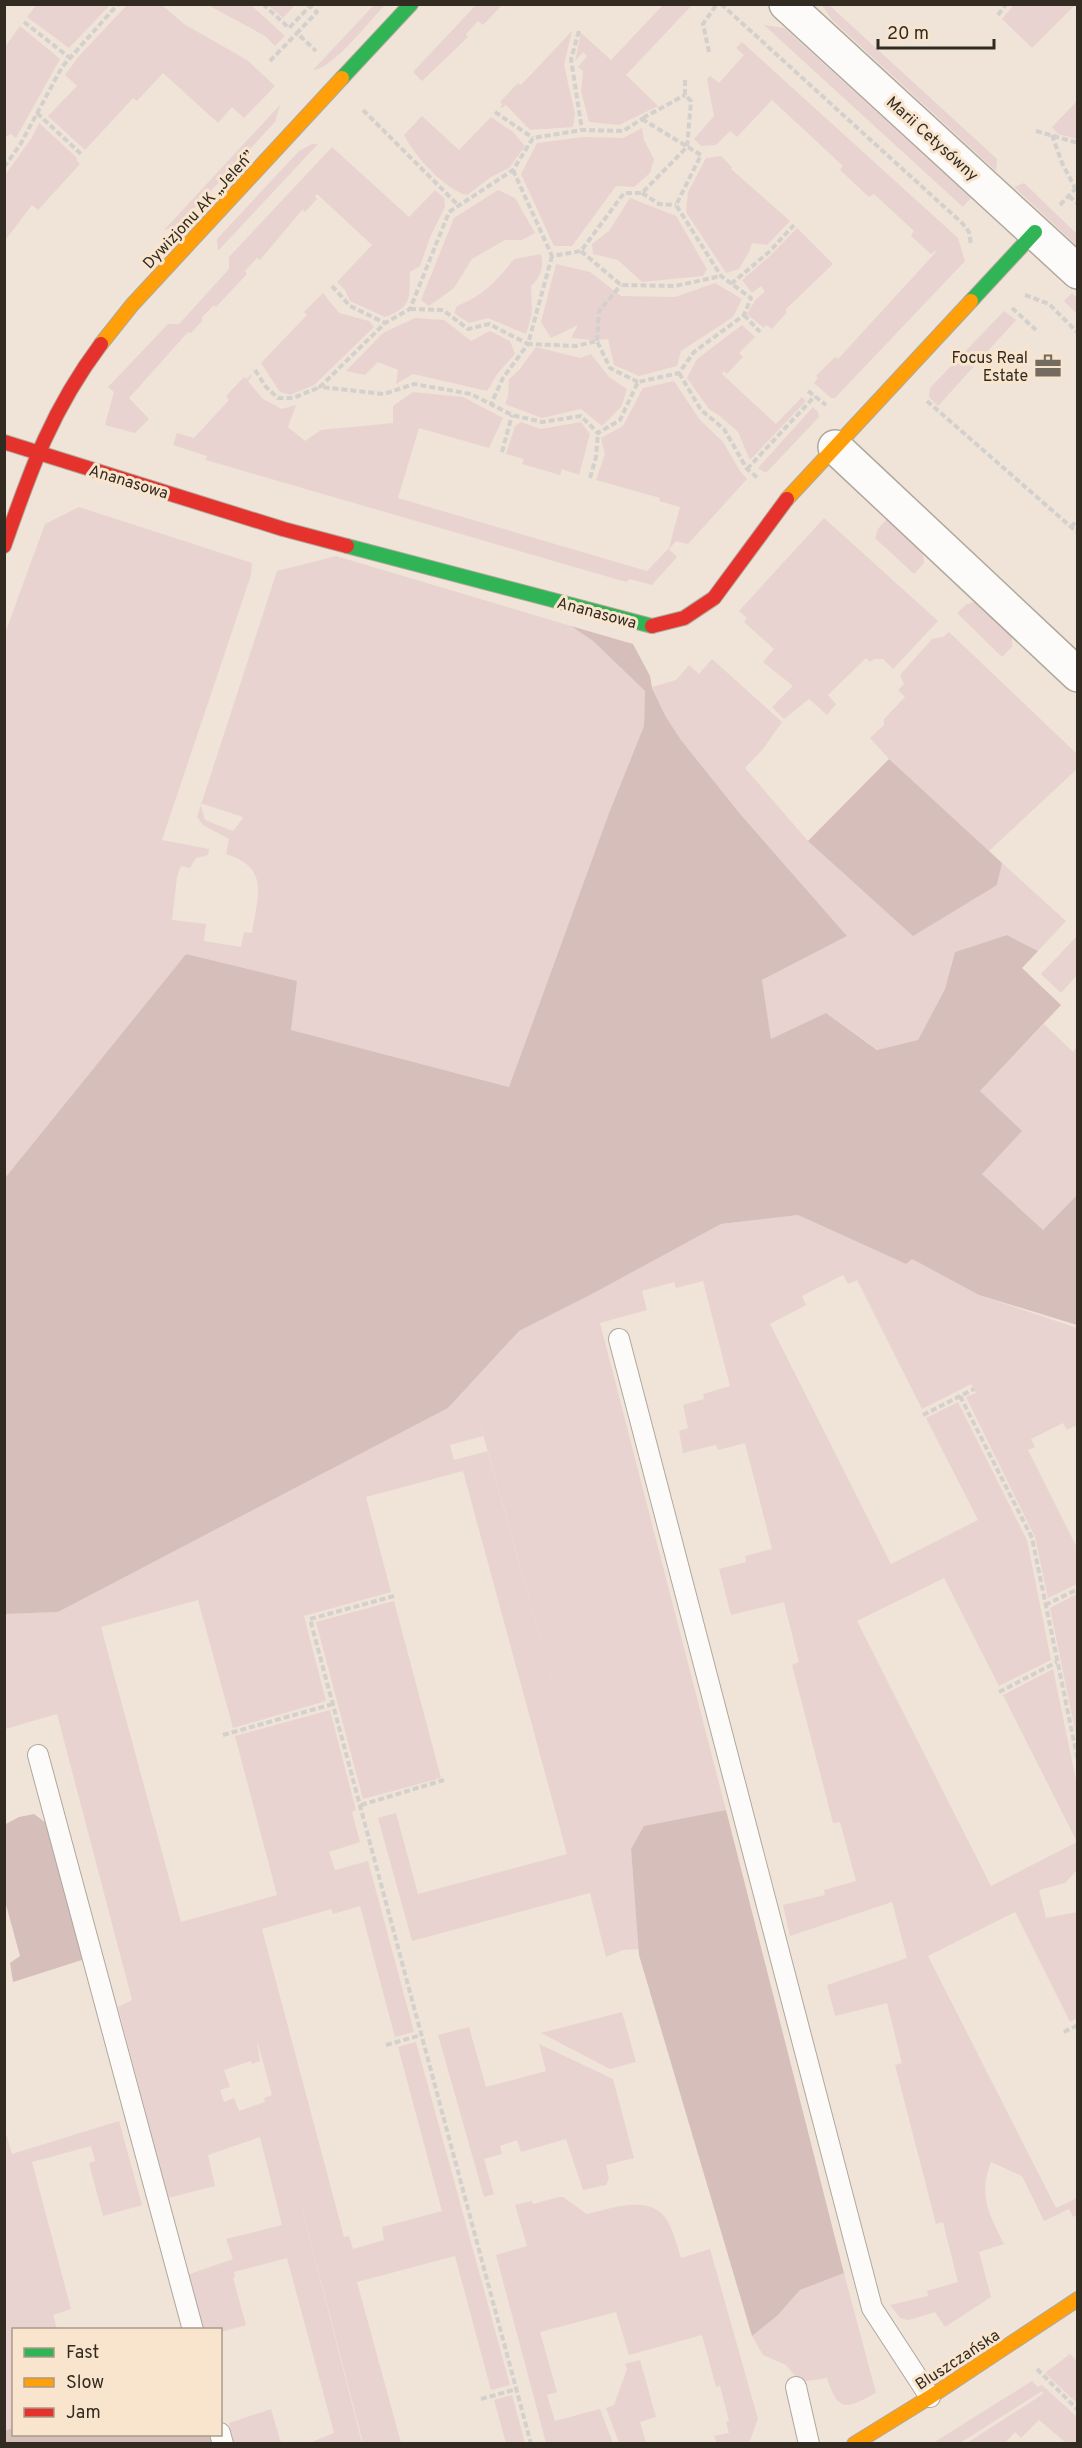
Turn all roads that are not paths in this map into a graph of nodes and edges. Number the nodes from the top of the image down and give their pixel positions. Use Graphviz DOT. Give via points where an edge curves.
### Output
graph roads {
  1 [pos="411,4"];
  2 [pos="786,4"];
  3 [pos="1035,232"];
  4 [pos="1077,272"];
  5 [pos="4,442"];
  6 [pos="835,447"];
  7 [pos="37,454"];
  8 [pos="4,546"];
  9 [pos="1077,675"];
  10 [pos="620,1339"];
  11 [pos="38,1755"];
  12 [pos="1077,2300"];
  13 [pos="192,2328"];
  14 [pos="796,2387"];
  15 [pos="930,2397"];
  16 [pos="809,2444"];
  17 [pos="854,2444"];
  1 -- 7 [label="street, Dywizjonu AK „Jeleń”" via="106,335 70,389"];
  2 -- 3 [label="street, Marii Cetysówny"];
  3 -- 4 [label="street, Marii Cetysówny"];
  3 -- 6 [label="street, Ananasowa"];
  5 -- 7 [label="street, Ananasowa"];
  6 -- 7 [label="street, Ananasowa" via="795,489 714,598 698,613 675,623 650,626 284,529"];
  6 -- 9 [label="street"];
  7 -- 8 [label="street, Dywizjonu AK „Jeleń”"];
  10 -- 15 [label="lane" via="872,2308"];
  11 -- 13 [label="lane"];
  12 -- 15 [label="street, Bluszczańska"];
  14 -- 16 [label="lane"];
  15 -- 17 [label="street, Bluszczańska"];
}
